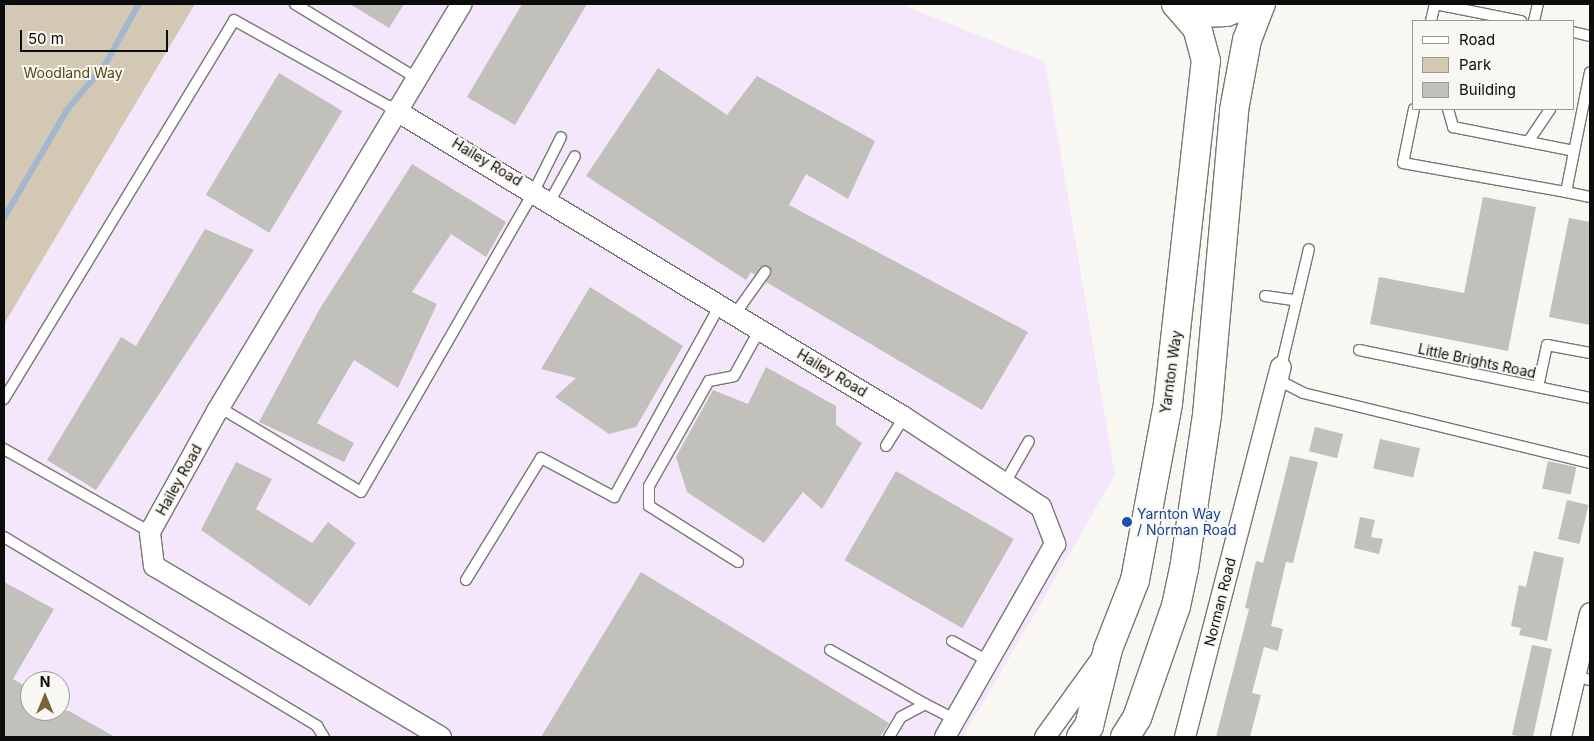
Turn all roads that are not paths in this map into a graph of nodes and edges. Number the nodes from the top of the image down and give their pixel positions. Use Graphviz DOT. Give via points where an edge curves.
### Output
graph roads {
  1 [pos="295,4"];
  2 [pos="462,4"];
  3 [pos="1177,4"];
  4 [pos="1248,4"];
  5 [pos="1261,4"];
  6 [pos="1435,4"];
  7 [pos="1538,4"];
  8 [pos="1430,20"];
  9 [pos="1516,20"];
  10 [pos="1534,20"];
  11 [pos="1574,32"];
  12 [pos="1590,36"];
  13 [pos="1590,72"];
  14 [pos="416,78"];
  15 [pos="395,110"];
  16 [pos="1414,110"];
  17 [pos="1448,110"];
  18 [pos="1549,110"];
  19 [pos="561,137"];
  20 [pos="1528,142"];
  21 [pos="1574,151"];
  22 [pos="575,156"];
  23 [pos="1566,192"];
  24 [pos="542,196"];
  25 [pos="1590,197"];
  26 [pos="1309,249"];
  27 [pos="765,272"];
  28 [pos="1265,296"];
  29 [pos="1295,300"];
  30 [pos="728,309"];
  31 [pos="760,329"];
  32 [pos="1359,350"];
  33 [pos="1590,353"];
  34 [pos="1279,373"];
  35 [pos="1538,387"];
  36 [pos="1590,398"];
  37 [pos="4,399"];
  38 [pos="219,407"];
  39 [pos="904,417"];
  40 [pos="1029,441"];
  41 [pos="886,446"];
  42 [pos="4,449"];
  43 [pos="1590,463"];
  44 [pos="1005,483"];
  45 [pos="150,532"];
  46 [pos="4,537"];
  47 [pos="738,562"];
  48 [pos="466,580"];
  49 [pos="1590,613"];
  50 [pos="952,641"];
  51 [pos="1108,649"];
  52 [pos="830,650"];
  53 [pos="988,661"];
  54 [pos="1583,678"];
  55 [pos="925,704"];
  56 [pos="955,719"];
  57 [pos="1131,731"];
  58 [pos="324,737"];
  59 [pos="441,737"];
  60 [pos="889,737"];
  61 [pos="945,737"];
  62 [pos="1045,737"];
  63 [pos="1081,737"];
  64 [pos="1185,737"];
  65 [pos="1561,737"];
  1 -- 14 [label="lane"];
  2 -- 14 [label="street, Hailey Road"];
  3 -- 4 [label="street" via="1201,12 1218,12"];
  3 -- 51 [label="street, Yarnton Way" via="1197,28 1203,44 1205,81 1168,403 1135,580"];
  5 -- 57 [label="street" via="1248,40 1234,110 1207,416 1184,569 1176,606"];
  6 -- 8 [label="lane"];
  6 -- 9 [label="lane"];
  7 -- 10 [label="lane"];
  11 -- 12 [label="lane"];
  13 -- 21 [label="lane"];
  14 -- 15 [label="street, Hailey Road"];
  15 -- 24 [label="street, Hailey Road"];
  15 -- 37 [label="lane" via="234,20"];
  15 -- 38 [label="street, Hailey Road"];
  16 -- 23 [label="lane" via="1403,164"];
  17 -- 20 [label="lane" via="1453,127"];
  18 -- 20 [label="lane"];
  19 -- 24 [label="lane"];
  20 -- 21 [label="lane"];
  21 -- 23 [label="lane"];
  22 -- 24 [label="lane"];
  23 -- 25 [label="lane"];
  24 -- 30 [label="street, Hailey Road"];
  24 -- 38 [label="lane" via="361,492"];
  26 -- 29 [label="lane"];
  27 -- 30 [label="lane"];
  28 -- 29 [label="lane"];
  29 -- 34 [label="lane"];
  30 -- 31 [label="street, Hailey Road"];
  30 -- 48 [label="lane" via="614,496 541,458"];
  31 -- 39 [label="street, Hailey Road"];
  31 -- 47 [label="lane" via="734,376 709,381 649,486 649,506"];
  32 -- 35 [label="lane, Little Brights Road"];
  33 -- 35 [label="lane" via="1547,345"];
  34 -- 43 [label="lane" via="1303,393"];
  34 -- 64 [label="street, Norman Road"];
  35 -- 36 [label="lane, Little Brights Road"];
  38 -- 45 [label="street, Hailey Road"];
  39 -- 41 [label="lane"];
  39 -- 44 [label="street, Hailey Road"];
  40 -- 44 [label="lane"];
  42 -- 45 [label="lane"];
  44 -- 53 [label="street, Hailey Road" via="1041,507 1055,544"];
  45 -- 59 [label="street, Hailey Road" via="154,566"];
  46 -- 58 [label="lane" via="317,726"];
  49 -- 54 [label="street"];
  50 -- 53 [label="lane"];
  51 -- 62 [label="street"];
  51 -- 63 [label="street, Yarnton Way" via="1088,726"];
  52 -- 55 [label="lane"];
  53 -- 56 [label="street, Hailey Road"];
  54 -- 65 [label="street"];
  55 -- 56 [label="lane"];
  55 -- 60 [label="lane" via="901,717"];
  56 -- 61 [label="street, Hailey Road"];
}
